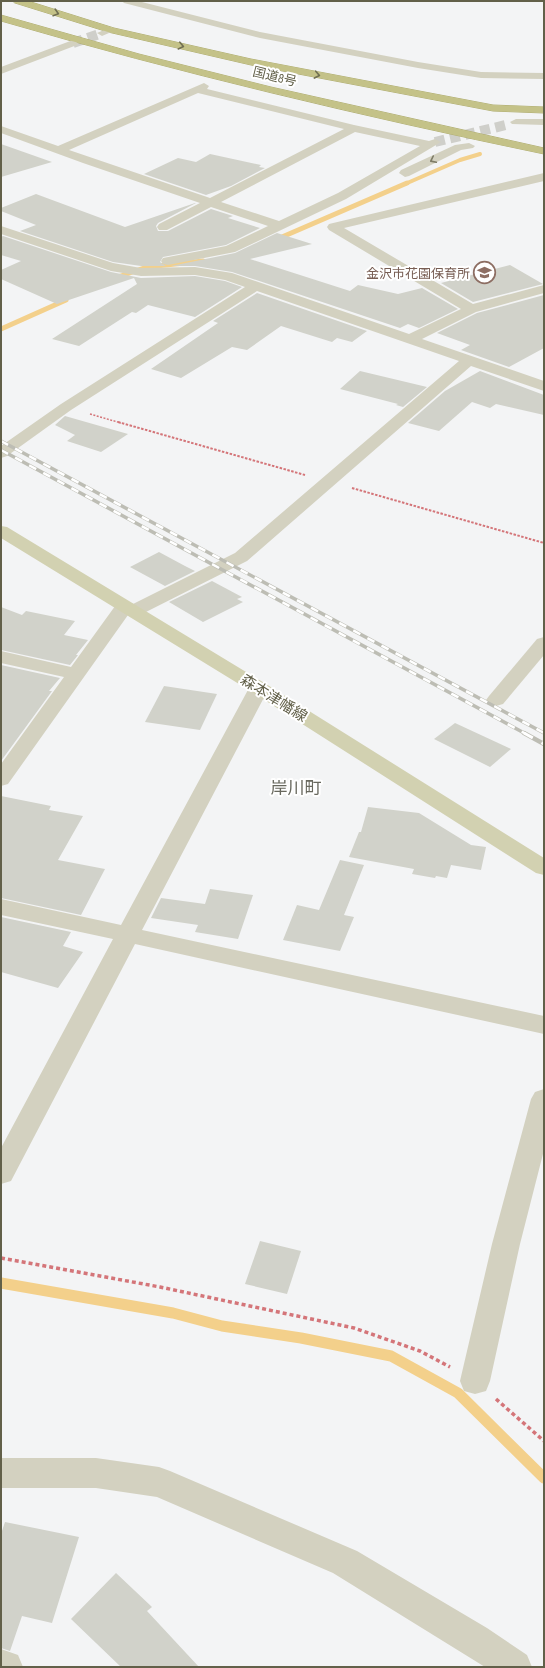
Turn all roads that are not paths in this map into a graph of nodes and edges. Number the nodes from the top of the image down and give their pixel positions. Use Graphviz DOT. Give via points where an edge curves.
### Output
graph roads {
  1 [pos="18,1"];
  2 [pos="126,1"];
  3 [pos="1,11"];
  4 [pos="1,18"];
  5 [pos="44,44"];
  6 [pos="74,48"];
  7 [pos="59,49"];
  8 [pos="140,49"];
  9 [pos="1,71"];
  10 [pos="544,76"];
  11 [pos="196,85"];
  12 [pos="273,90"];
  13 [pos="363,104"];
  14 [pos="393,107"];
  15 [pos="544,110"];
  16 [pos="529,117"];
  17 [pos="544,118"];
  18 [pos="544,122"];
  19 [pos="511,125"];
  20 [pos="354,128"];
  21 [pos="1,129"];
  22 [pos="544,132"];
  23 [pos="528,134"];
  24 [pos="544,144"];
  25 [pos="470,146"];
  26 [pos="60,150"];
  27 [pos="544,151"];
  28 [pos="544,156"];
  29 [pos="544,160"];
  30 [pos="544,177"];
  31 [pos="342,196"];
  32 [pos="212,203"];
  33 [pos="298,216"];
  34 [pos="322,224"];
  35 [pos="278,225"];
  36 [pos="163,227"];
  37 [pos="1,230"];
  38 [pos="191,263"];
  39 [pos="255,286"];
  40 [pos="544,289"];
  41 [pos="471,309"];
  42 [pos="410,339"];
  43 [pos="469,360"];
  44 [pos="544,386"];
  45 [pos="1,453"];
  46 [pos="1,530"];
  47 [pos="129,608"];
  48 [pos="544,643"];
  49 [pos="1,657"];
  50 [pos="76,674"];
  51 [pos="259,688"];
  52 [pos="496,700"];
  53 [pos="10,753"];
  54 [pos="1,779"];
  55 [pos="544,868"];
  56 [pos="1,907"];
  57 [pos="129,935"];
  58 [pos="544,1025"];
  59 [pos="544,1098"];
  60 [pos="1,1173"];
  61 [pos="476,1381"];
  62 [pos="1,1473"];
  63 [pos="1,1666"];
  64 [pos="6,1667"];
  65 [pos="515,1667"];
  1 -- 15 [label="highway, one-way" via="106,31 251,62 494,108"];
  2 -- 10 [label="street" via="260,35 410,64 481,75"];
  3 -- 8 [label="highway, 国道8号"];
  4 -- 12 [label="highway, 国道8号"];
  5 -- 7 [label="highway"];
  6 -- 7 [label="highway"];
  7 -- 9 [label="street"];
  8 -- 13 [label="highway, 国道8号"];
  8 -- 16 [label="highway" via="151,49 378,95 480,112"];
  11 -- 20 [label="street"];
  11 -- 25 [label="highway"];
  11 -- 26 [label="street"];
  12 -- 27 [label="highway, 国道8号"];
  12 -- 28 [label="highway" via="286,97"];
  13 -- 14 [label="highway"];
  13 -- 24 [label="highway, 国道8号"];
  16 -- 17 [label="highway"];
  16 -- 19 [label="street"];
  18 -- 19 [label="street"];
  19 -- 23 [label="highway"];
  20 -- 31 [label="street" via="432,143"];
  20 -- 32 [label="street"];
  21 -- 26 [label="street"];
  22 -- 23 [label="street"];
  25 -- 29 [label="highway"];
  25 -- 31 [label="street, one-way" via="459,147 371,187"];
  26 -- 32 [label="street"];
  30 -- 34 [label="street"];
  31 -- 33 [label="street"];
  32 -- 35 [label="street"];
  32 -- 36 [label="street"];
  33 -- 34 [label="street"];
  33 -- 35 [label="street"];
  34 -- 41 [label="street"];
  35 -- 38 [label="street" via="230,249"];
  37 -- 38 [label="street" via="69,254 132,271"];
  38 -- 39 [label="street"];
  39 -- 42 [label="street"];
  39 -- 45 [label="street" via="66,407"];
  40 -- 41 [label="street"];
  41 -- 42 [label="street"];
  42 -- 43 [label="street"];
  43 -- 44 [label="street"];
  43 -- 47 [label="street" via="241,557"];
  46 -- 47 [label="main road, 森本津幡線"];
  47 -- 50 [label="street"];
  47 -- 51 [label="main road, 森本津幡線"];
  48 -- 52 [label="street"];
  49 -- 50 [label="street"];
  50 -- 53 [label="street"];
  51 -- 55 [label="main road, 森本津幡線"];
  51 -- 57 [label="street"];
  53 -- 54 [label="street"];
  56 -- 57 [label="street"];
  57 -- 58 [label="street"];
  57 -- 60 [label="street"];
  59 -- 61 [label="street" via="506,1244"];
  62 -- 65 [label="street" via="96,1473 159,1482 345,1562"];
  63 -- 64 [label="street"];
}
